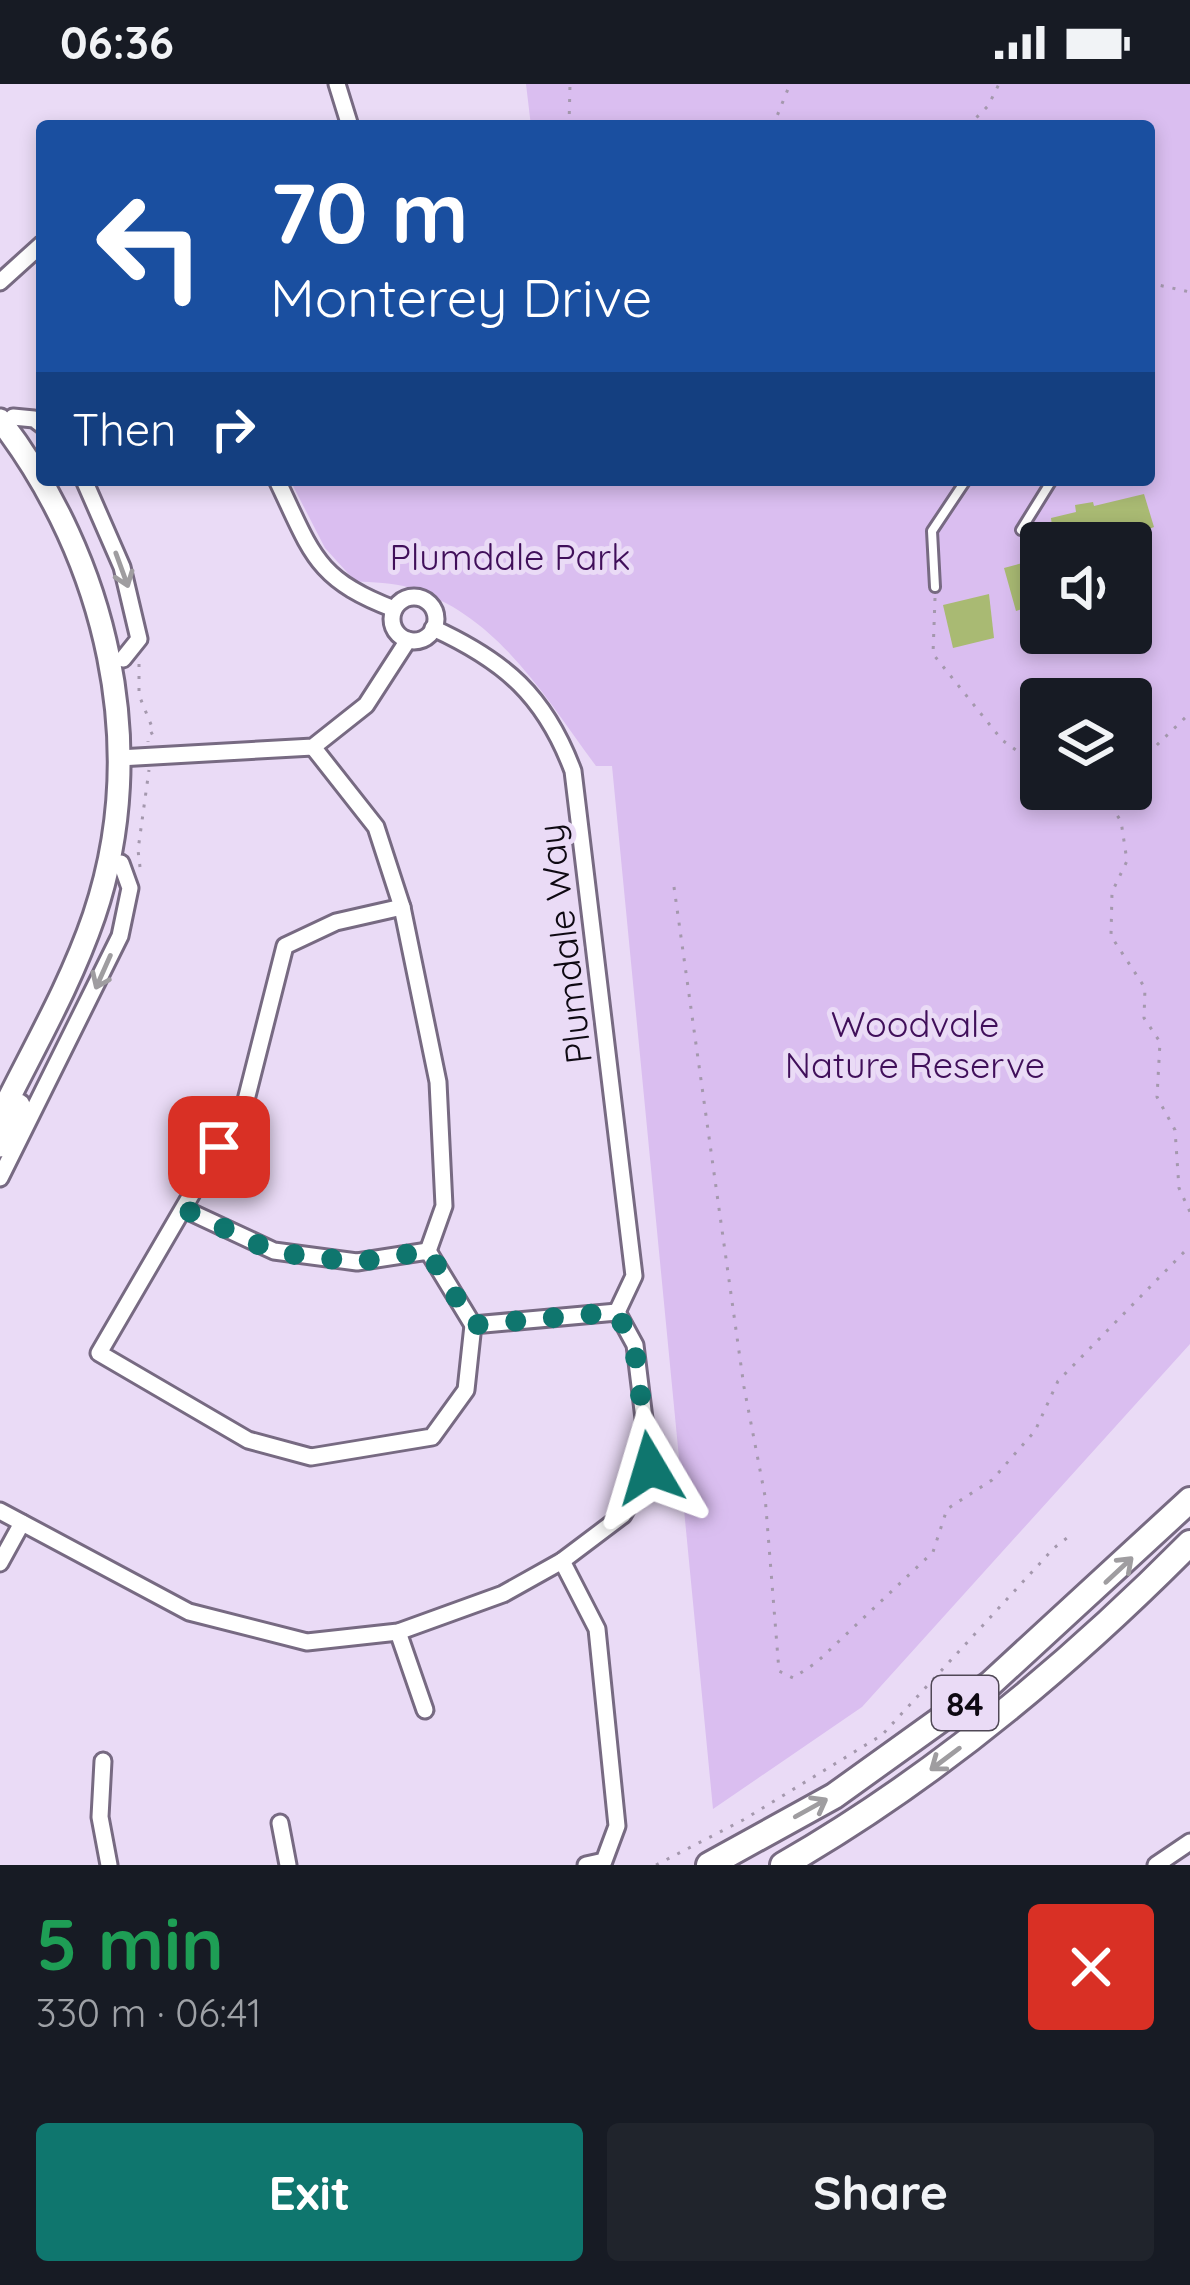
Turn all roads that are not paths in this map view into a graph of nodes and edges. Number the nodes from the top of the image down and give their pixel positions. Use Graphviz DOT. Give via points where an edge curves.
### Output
graph roads {
  1 [pos="337,84"];
  2 [pos="348,120"];
  3 [pos="36,249"];
  4 [pos="0,282"];
  5 [pos="4,413"];
  6 [pos="36,420"];
  7 [pos="36,450"];
  8 [pos="36,469"];
  9 [pos="46,486"];
  10 [pos="60,486"];
  11 [pos="86,486"];
  12 [pos="280,486"];
  13 [pos="962,486"];
  14 [pos="1048,486"];
  15 [pos="1026,522"];
  16 [pos="935,587"];
  17 [pos="394,609"];
  18 [pos="433,628"];
  19 [pos="408,640"];
  20 [pos="123,659"];
  21 [pos="313,747"];
  22 [pos="126,758"];
  23 [pos="121,862"];
  24 [pos="402,908"];
  25 [pos="245,1104"];
  26 [pos="0,1116"];
  27 [pos="0,1145"];
  28 [pos="219,1147"];
  29 [pos="0,1178"];
  30 [pos="186,1210"];
  31 [pos="428,1251"];
  32 [pos="616,1312"];
  33 [pos="473,1325"];
  34 [pos="1190,1500"];
  35 [pos="0,1511"];
  36 [pos="22,1522"];
  37 [pos="1190,1543"];
  38 [pos="562,1561"];
  39 [pos="0,1563"];
  40 [pos="398,1632"];
  41 [pos="425,1710"];
  42 [pos="104,1761"];
  43 [pos="280,1822"];
  44 [pos="1190,1842"];
  45 [pos="791,1860"];
  46 [pos="109,1865"];
  47 [pos="288,1865"];
  48 [pos="586,1865"];
  49 [pos="709,1865"];
  50 [pos="771,1865"];
  51 [pos="1156,1865"];
  1 -- 2 [label="street"];
  3 -- 4 [label="street"];
  5 -- 6 [label="street"];
  5 -- 7 [label="main road"];
  5 -- 8 [label="main road"];
  9 -- 22 [label="main road" via="88,574"];
  10 -- 20 [label="main road" via="103,578"];
  11 -- 20 [label="street, one-way" via="132,599 139,639"];
  12 -- 17 [label="street" via="317,563 350,592"];
  13 -- 16 [label="lane" via="932,531"];
  14 -- 15 [label="lane"];
  17 -- 18 [label="street" via="412,598 427,602"];
  17 -- 19 [label="street" via="394,628"];
  18 -- 19 [label="street"];
  18 -- 32 [label="street, Plumdale Way" via="501,663 557,729 573,771 634,1276"];
  19 -- 21 [label="street" via="366,705"];
  20 -- 22 [label="main road"];
  21 -- 22 [label="street"];
  21 -- 24 [label="street" via="376,827"];
  22 -- 23 [label="main road"];
  22 -- 26 [label="main road" via="96,910"];
  23 -- 27 [label="main road" via="88,964"];
  23 -- 29 [label="street, one-way" via="130,888 120,936"];
  24 -- 25 [label="street" via="336,922 285,946"];
  24 -- 31 [label="street" via="438,1082 444,1206"];
  28 -- 30 [label="street"];
  30 -- 31 [label="street" via="274,1252 357,1262"];
  30 -- 33 [label="street" via="99,1353 248,1440 311,1457 432,1437 466,1390"];
  31 -- 33 [label="street"];
  32 -- 33 [label="street"];
  32 -- 38 [label="street" via="634,1345 650,1468 623,1515"];
  49 -- 34 [label="main road, 84, one-way" via="922,1736 1042,1639"];
  35 -- 36 [label="street"];
  36 -- 39 [label="street"];
  36 -- 40 [label="street" via="189,1612 308,1642"];
  37 -- 45 [label="main road, 84, one-way" via="952,1755"];
  38 -- 40 [label="street" via="502,1594"];
  38 -- 48 [label="street" via="597,1629 617,1826 604,1861"];
  40 -- 41 [label="street"];
  42 -- 46 [label="street" via="100,1817"];
  43 -- 47 [label="street"];
  44 -- 51 [label="street"];
  45 -- 50 [label="main road"];
}
